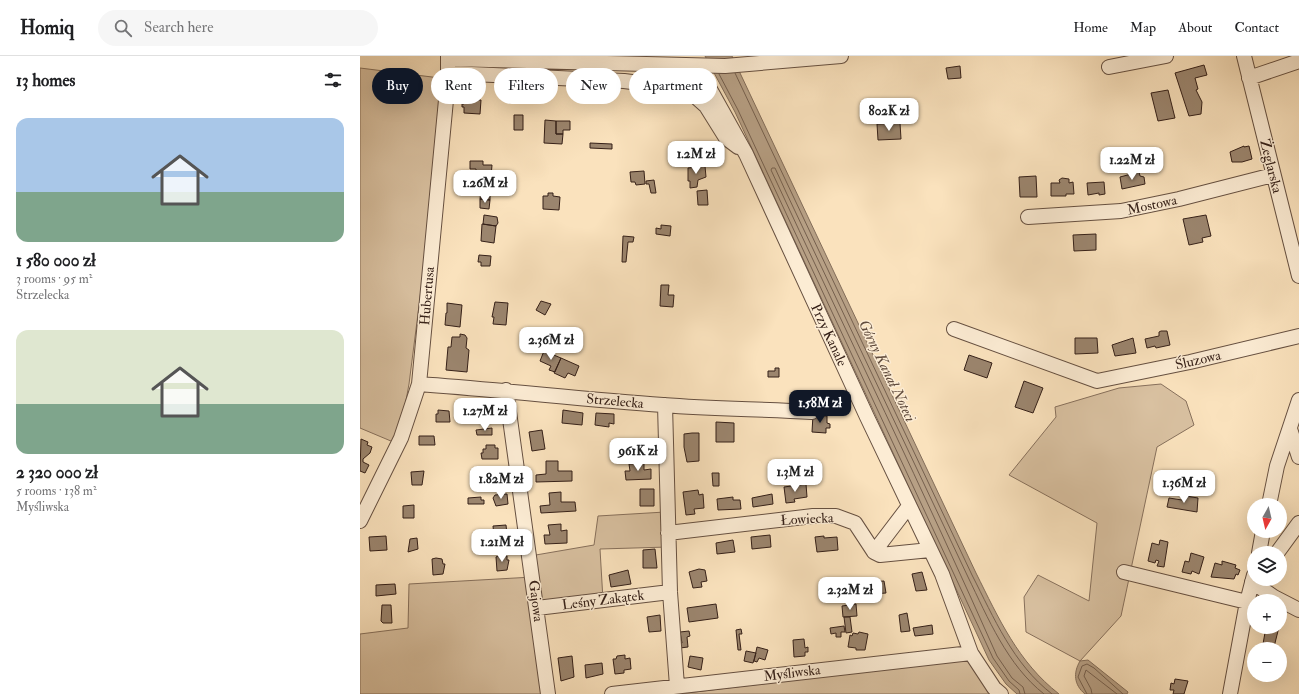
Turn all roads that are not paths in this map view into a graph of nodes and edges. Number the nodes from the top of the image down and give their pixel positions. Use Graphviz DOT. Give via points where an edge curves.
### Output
graph roads {
  1 [pos="841,56"];
  2 [pos="1166,56"];
  3 [pos="1244,56"];
  4 [pos="1299,62"];
  5 [pos="449,63"];
  6 [pos="701,66"];
  7 [pos="1110,67"];
  8 [pos="1249,78"];
  9 [pos="746,154"];
  10 [pos="1273,175"];
  11 [pos="1028,217"];
  12 [pos="1299,276"];
  13 [pos="954,329"];
  14 [pos="1299,336"];
  15 [pos="419,384"];
  16 [pos="506,390"];
  17 [pos="1299,400"];
  18 [pos="665,405"];
  19 [pos="812,412"];
  20 [pos="1290,428"];
  21 [pos="1299,457"];
  22 [pos="1270,498"];
  23 [pos="909,506"];
  24 [pos="360,522"];
  25 [pos="1299,523"];
  26 [pos="668,533"];
  27 [pos="1282,546"];
  28 [pos="930,550"];
  29 [pos="874,552"];
  30 [pos="1124,572"];
  31 [pos="1261,586"];
  32 [pos="670,592"];
  33 [pos="1247,602"];
  34 [pos="537,608"];
  35 [pos="1299,610"];
  36 [pos="971,653"];
  37 [pos="677,686"];
  38 [pos="548,694"];
  39 [pos="612,694"];
  40 [pos="1001,694"];
  41 [pos="1230,694"];
  1 -- 6 [label="street"];
  2 -- 7 [label="street"];
  3 -- 8 [label="street, Żeglarska"];
  4 -- 8 [label="street"];
  5 -- 6 [label="street"];
  5 -- 9 [label="street" via="687,89 706,106 726,138"];
  5 -- 15 [label="street, Hubertusa"];
  6 -- 9 [label="street, Przy Kanale"];
  8 -- 10 [label="street, Żeglarska"];
  9 -- 23 [label="street, Przy Kanale"];
  10 -- 11 [label="street, Mostowa" via="1121,211"];
  10 -- 12 [label="street, Żeglarska"];
  13 -- 14 [label="street, Śluzowa" via="1097,381"];
  15 -- 16 [label="street, Strzelecka"];
  15 -- 24 [label="street, Hubertusa" via="401,438"];
  16 -- 18 [label="street, Strzelecka"];
  16 -- 34 [label="street, Gajowa"];
  17 -- 20 [label="street"];
  18 -- 19 [label="street, Strzelecka"];
  18 -- 26 [label="street"];
  20 -- 21 [label="street"];
  20 -- 22 [label="street" via="1277,466"];
  23 -- 28 [label="street, Przy Kanale"];
  23 -- 29 [label="street"];
  25 -- 27 [label="street"];
  26 -- 29 [label="street, Łowiecka" via="813,516 836,516 855,523"];
  26 -- 32 [label="street"];
  28 -- 29 [label="street" via="880,555"];
  28 -- 36 [label="street, Przy Kanale" via="942,574"];
  30 -- 33 [label="street"];
  31 -- 35 [label="street" via="1274,598"];
  32 -- 34 [label="street, Leśny Zakątek"];
  32 -- 37 [label="street"];
  33 -- 41 [label="street"];
  34 -- 38 [label="street, Gajowa"];
  36 -- 37 [label="street, Myśliwska"];
  36 -- 40 [label="street, Przy Kanale" via="994,688"];
  37 -- 39 [label="street, Myśliwska"];
}
